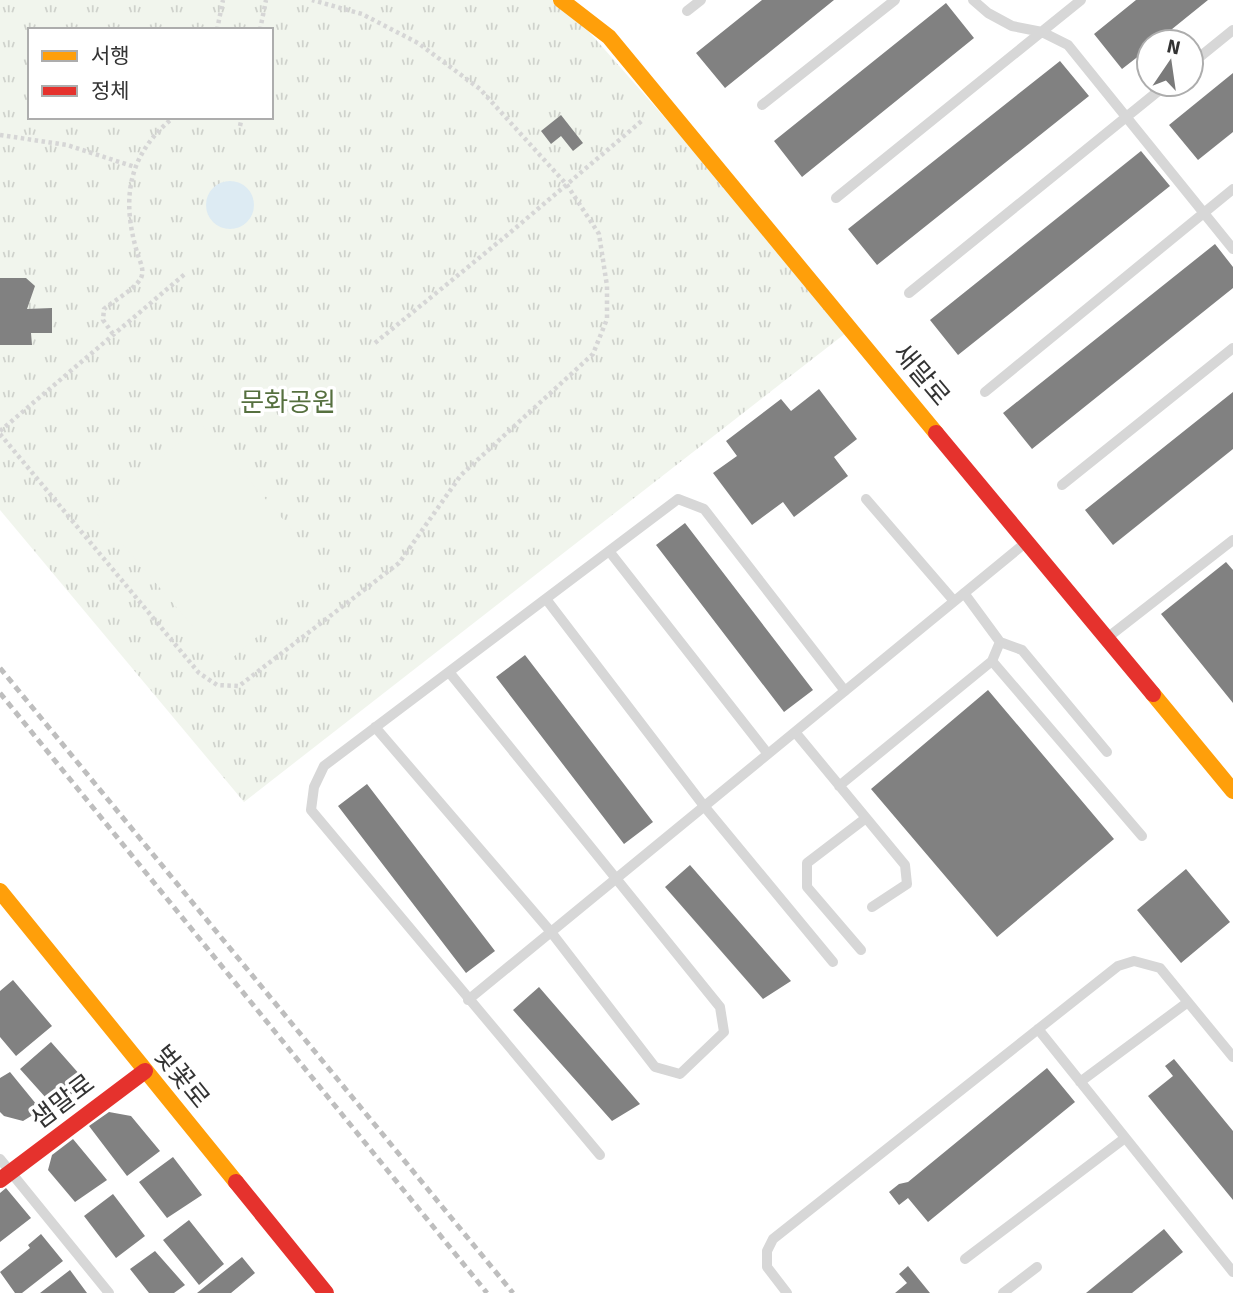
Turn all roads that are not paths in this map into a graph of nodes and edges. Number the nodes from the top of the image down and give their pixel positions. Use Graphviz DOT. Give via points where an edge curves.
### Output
graph roads {
  1 [pos="561,0"];
  2 [pos="701,0"];
  3 [pos="895,0"];
  4 [pos="973,0"];
  5 [pos="1081,0"];
  6 [pos="687,11"];
  7 [pos="1233,30"];
  8 [pos="1042,32"];
  9 [pos="1205,53"];
  10 [pos="1150,98"];
  11 [pos="762,105"];
  12 [pos="1126,117"];
  13 [pos="1233,189"];
  14 [pos="836,198"];
  15 [pos="1204,213"];
  16 [pos="1233,248"];
  17 [pos="909,293"];
  18 [pos="1233,348"];
  19 [pos="985,392"];
  20 [pos="1062,485"];
  21 [pos="866,499"];
  22 [pos="1233,540"];
  23 [pos="1027,542"];
  24 [pos="610,551"];
  25 [pos="964,593"];
  26 [pos="545,599"];
  27 [pos="954,601"];
  28 [pos="1107,638"];
  29 [pos="1000,642"];
  30 [pos="992,661"];
  31 [pos="449,672"];
  32 [pos="845,691"];
  33 [pos="375,727"];
  34 [pos="795,732"];
  35 [pos="1107,752"];
  36 [pos="768,754"];
  37 [pos="839,786"];
  38 [pos="1233,791"];
  39 [pos="704,806"];
  40 [pos="866,818"];
  41 [pos="1142,836"];
  42 [pos="615,879"];
  43 [pos="0,891"];
  44 [pos="872,907"];
  45 [pos="551,932"];
  46 [pos="862,950"];
  47 [pos="833,962"];
  48 [pos="468,1000"];
  49 [pos="1188,1002"];
  50 [pos="1038,1029"];
  51 [pos="1233,1057"];
  52 [pos="145,1072"];
  53 [pos="1080,1082"];
  54 [pos="1125,1138"];
  55 [pos="600,1155"];
  56 [pos="0,1159"];
  57 [pos="5,1176"];
  58 [pos="965,1259"];
  59 [pos="1037,1268"];
  60 [pos="1233,1272"];
  61 [pos="109,1293"];
  62 [pos="326,1293"];
  63 [pos="787,1293"];
  64 [pos="1003,1293"];
  1 -- 23 [label="street, 새말로" via="608,37"];
  2 -- 6 [label="lane"];
  3 -- 11 [label="lane"];
  4 -- 8 [label="lane" via="1012,26"];
  5 -- 8 [label="lane"];
  7 -- 9 [label="lane"];
  8 -- 12 [label="lane" via="1068,45"];
  8 -- 14 [label="lane"];
  10 -- 12 [label="lane"];
  12 -- 15 [label="lane"];
  12 -- 17 [label="lane"];
  13 -- 15 [label="lane"];
  15 -- 16 [label="lane"];
  15 -- 19 [label="lane"];
  18 -- 20 [label="lane"];
  21 -- 27 [label="lane"];
  22 -- 28 [label="lane"];
  23 -- 25 [label="lane"];
  23 -- 28 [label="street, 새말로"];
  24 -- 26 [label="lane"];
  24 -- 32 [label="lane" via="678,499 704,509"];
  24 -- 36 [label="lane"];
  25 -- 27 [label="lane"];
  25 -- 29 [label="lane"];
  26 -- 31 [label="lane"];
  26 -- 39 [label="lane"];
  27 -- 32 [label="lane"];
  28 -- 38 [label="street, 새말로"];
  29 -- 30 [label="lane"];
  29 -- 35 [label="lane" via="1022,650"];
  30 -- 37 [label="lane"];
  30 -- 41 [label="lane"];
  31 -- 33 [label="lane"];
  31 -- 42 [label="lane"];
  32 -- 34 [label="lane"];
  33 -- 45 [label="lane"];
  33 -- 48 [label="lane" via="324,766 314,787 311,810"];
  34 -- 36 [label="lane"];
  34 -- 37 [label="lane"];
  36 -- 39 [label="lane"];
  37 -- 40 [label="lane"];
  39 -- 42 [label="lane"];
  39 -- 47 [label="lane"];
  40 -- 44 [label="lane" via="905,865 907,884"];
  40 -- 46 [label="lane" via="807,863 807,887"];
  42 -- 45 [label="lane"];
  42 -- 45 [label="lane" via="720,1007 724,1032 680,1074 655,1067"];
  43 -- 52 [label="street, 벚꽃로"];
  45 -- 48 [label="lane"];
  48 -- 55 [label="lane"];
  49 -- 50 [label="lane" via="1160,968 1134,961 1118,966"];
  49 -- 51 [label="lane"];
  49 -- 53 [label="lane"];
  50 -- 53 [label="lane"];
  50 -- 63 [label="lane" via="773,1239 767,1268"];
  52 -- 57 [label="street, 샘말로"];
  52 -- 62 [label="street, 벚꽃로"];
  53 -- 54 [label="lane"];
  54 -- 58 [label="lane"];
  54 -- 60 [label="lane"];
  56 -- 57 [label="lane"];
  57 -- 61 [label="lane"];
  59 -- 64 [label="lane"];
}
